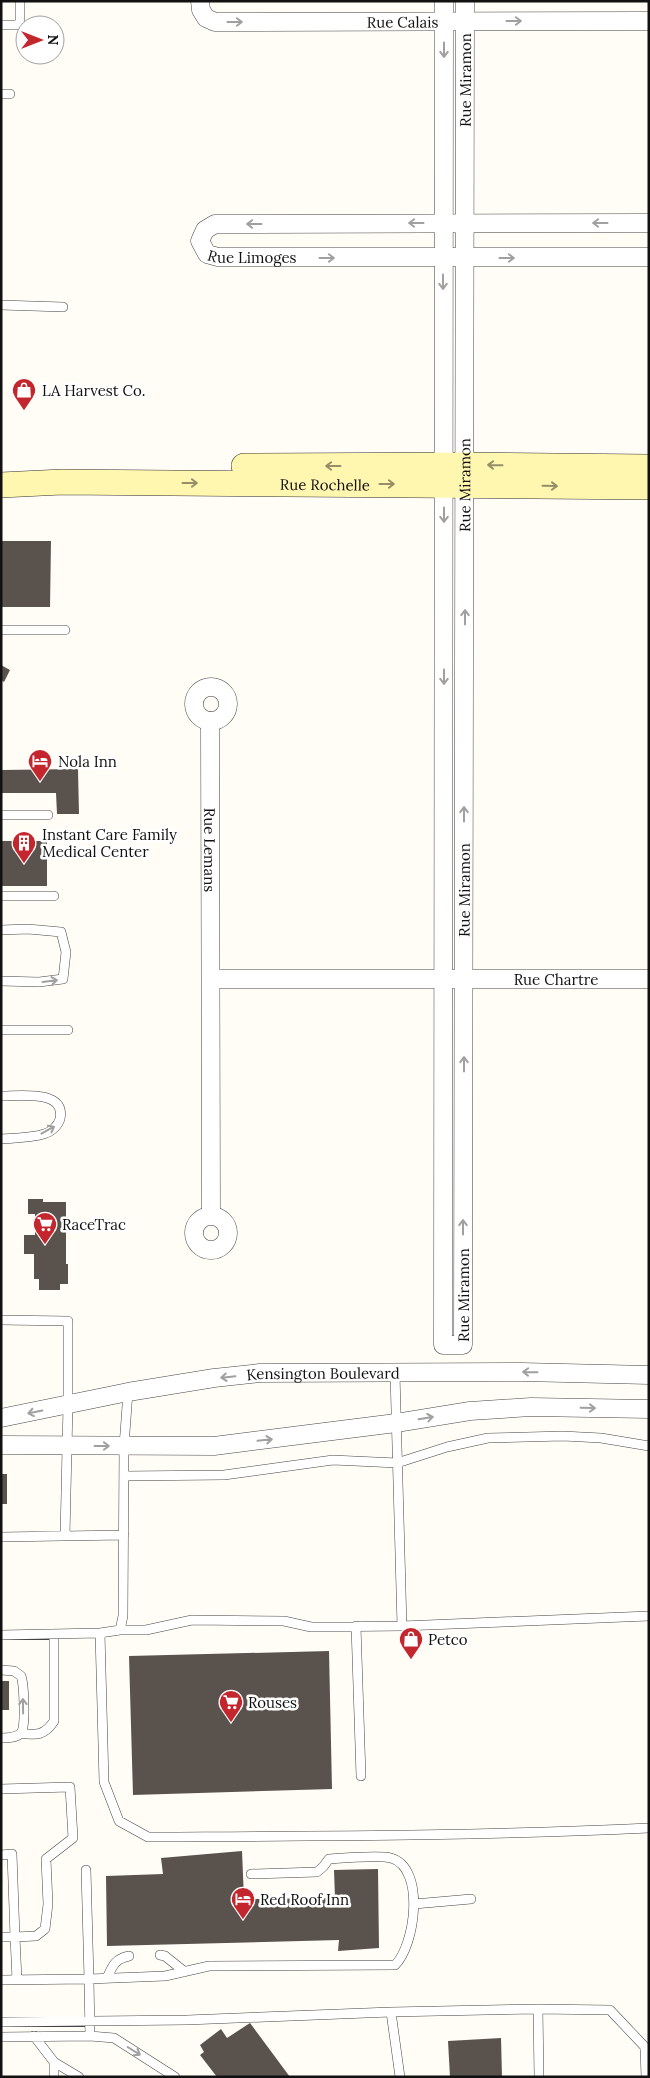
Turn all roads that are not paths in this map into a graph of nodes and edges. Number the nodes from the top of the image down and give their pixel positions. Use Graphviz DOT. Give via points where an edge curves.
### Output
graph roads {
  1 [pos="20,1"];
  2 [pos="200,1"];
  3 [pos="444,1"];
  4 [pos="465,1"];
  5 [pos="649,21"];
  6 [pos="444,22"];
  7 [pos="465,22"];
  8 [pos="1,26"];
  9 [pos="444,223"];
  10 [pos="465,223"];
  11 [pos="649,223"];
  12 [pos="649,257"];
  13 [pos="444,258"];
  14 [pos="465,258"];
  15 [pos="1,305"];
  16 [pos="63,306"];
  17 [pos="649,467"];
  18 [pos="1,468"];
  19 [pos="142,475"];
  20 [pos="454,475"];
  21 [pos="1,485"];
  22 [pos="649,487"];
  23 [pos="1,630"];
  24 [pos="65,630"];
  25 [pos="210,721"];
  26 [pos="1,815"];
  27 [pos="48,815"];
  28 [pos="1,896"];
  29 [pos="54,896"];
  30 [pos="1,930"];
  31 [pos="210,978"];
  32 [pos="443,979"];
  33 [pos="464,979"];
  34 [pos="649,979"];
  35 [pos="1,981"];
  36 [pos="1,1030"];
  37 [pos="68,1030"];
  38 [pos="1,1096"];
  39 [pos="1,1139"];
  40 [pos="211,1215"];
  41 [pos="1,1320"];
  42 [pos="395,1374"];
  43 [pos="649,1374"];
  44 [pos="128,1392"];
  45 [pos="68,1405"];
  46 [pos="649,1409"];
  47 [pos="1,1418"];
  48 [pos="396,1423"];
  49 [pos="1,1445"];
  50 [pos="68,1446"];
  51 [pos="124,1446"];
  52 [pos="649,1446"];
  53 [pos="397,1463"];
  54 [pos="124,1476"];
  55 [pos="124,1535"];
  56 [pos="1,1536"];
  57 [pos="65,1536"];
  58 [pos="649,1616"];
  59 [pos="356,1626"];
  60 [pos="402,1626"];
  61 [pos="120,1630"];
  62 [pos="100,1633"];
  63 [pos="54,1634"];
  64 [pos="1,1635"];
  65 [pos="1,1670"];
  66 [pos="21,1733"];
  67 [pos="1,1738"];
  68 [pos="361,1776"];
  69 [pos="1,1789"];
  70 [pos="649,1828"];
  71 [pos="1,1855"];
  72 [pos="86,1870"];
  73 [pos="251,1874"];
  74 [pos="471,1899"];
  75 [pos="414,1904"];
  76 [pos="1,1937"];
  77 [pos="15,1937"];
  78 [pos="160,1955"];
  79 [pos="130,1956"];
  80 [pos="185,1972"];
  81 [pos="108,1978"];
  82 [pos="90,1979"];
  83 [pos="1,1980"];
  84 [pos="16,1980"];
  85 [pos="538,2009"];
  86 [pos="391,2012"];
  87 [pos="90,2021"];
  88 [pos="1,2022"];
  89 [pos="34,2036"];
  90 [pos="90,2036"];
  91 [pos="1,2037"];
  92 [pos="54,2062"];
  93 [pos="54,2077"];
  94 [pos="79,2077"];
  95 [pos="175,2077"];
  96 [pos="400,2077"];
  97 [pos="539,2077"];
  98 [pos="646,2077"];
  1 -- 8 [label="lane" via="20,25"];
  2 -- 6 [label="street, Rue Calais, one-way" via="206,18 215,22"];
  3 -- 6 [label="street, Rue Miramon"];
  4 -- 7 [label="street, Rue Miramon"];
  7 -- 5 [label="street, Rue Calais, one-way"];
  6 -- 7 [label="street, Rue Calais"];
  6 -- 9 [label="street, Rue Miramon, one-way"];
  7 -- 10 [label="street, Rue Miramon"];
  9 -- 10 [label="street, Rue Limoges"];
  9 -- 13 [label="street, Rue Miramon"];
  9 -- 13 [label="street, Rue Limoges, one-way" via="215,224 205,230 200,241 207,254 218,257"];
  11 -- 10 [label="street, Rue Limoges, one-way"];
  10 -- 14 [label="street, Rue Miramon"];
  14 -- 12 [label="street, Rue Limoges, one-way"];
  13 -- 14 [label="street, Rue Limoges"];
  13 -- 20 [label="street, Rue Miramon, one-way"];
  14 -- 20 [label="street, Rue Miramon"];
  15 -- 16 [label="lane"];
  17 -- 20 [label="street, Rue Rochelle, one-way"];
  18 -- 19 [label="street, Rue Rochelle"];
  19 -- 20 [label="street, Rue Rochelle"];
  19 -- 21 [label="street, Rue Rochelle"];
  20 -- 22 [label="street, Rue Rochelle, one-way"];
  20 -- 32 [label="street, Rue Miramon, one-way"];
  33 -- 20 [label="street, Rue Miramon, one-way"];
  23 -- 24 [label="lane"];
  25 -- 31 [label="street, Rue Lemans"];
  26 -- 27 [label="lane"];
  28 -- 29 [label="lane"];
  35 -- 30 [label="lane, one-way" via="63,979 66,952 61,932"];
  31 -- 32 [label="street"];
  31 -- 40 [label="street, Rue Lemans"];
  32 -- 33 [label="street"];
  32 -- 33 [label="street, Rue Miramon, one-way" via="443,1345 463,1345"];
  33 -- 34 [label="street, Rue Chartre"];
  36 -- 37 [label="lane"];
  39 -- 38 [label="lane, one-way" via="44,1134 53,1130 60,1121 58,1105 50,1098"];
  41 -- 45 [label="lane" via="68,1321"];
  43 -- 42 [label="street, Kensington Boulevard, one-way"];
  42 -- 44 [label="street, Kensington Boulevard, one-way" via="260,1373"];
  42 -- 48 [label="lane"];
  44 -- 45 [label="street, Kensington Boulevard"];
  44 -- 51 [label="lane"];
  45 -- 47 [label="street, Kensington Boulevard, one-way"];
  45 -- 50 [label="lane"];
  48 -- 46 [label="street, one-way" via="470,1412 531,1408"];
  51 -- 48 [label="street, one-way" via="214,1446"];
  48 -- 53 [label="lane"];
  49 -- 50 [label="street"];
  50 -- 51 [label="street, one-way"];
  50 -- 57 [label="lane"];
  51 -- 54 [label="lane"];
  52 -- 53 [label="lane" via="563,1436 488,1438"];
  53 -- 54 [label="lane" via="333,1460 224,1475"];
  53 -- 60 [label="lane"];
  54 -- 55 [label="lane"];
  55 -- 57 [label="lane"];
  55 -- 61 [label="lane"];
  56 -- 57 [label="lane"];
  58 -- 60 [label="lane"];
  59 -- 60 [label="lane"];
  59 -- 61 [label="lane" via="311,1627 250,1619 192,1620 146,1630"];
  59 -- 68 [label="lane"];
  61 -- 62 [label="lane"];
  62 -- 63 [label="lane"];
  62 -- 70 [label="lane" via="104,1782 119,1821 148,1837 391,1836"];
  63 -- 64 [label="lane"];
  63 -- 66 [label="lane" via="54,1721 45,1732"];
  66 -- 65 [label="lane, one-way" via="23,1681 18,1673"];
  66 -- 67 [label="lane"];
  69 -- 77 [label="lane" via="70,1787 73,1838 46,1859 48,1904 45,1928 36,1936"];
  71 -- 77 [label="lane" via="12,1854"];
  72 -- 82 [label="lane"];
  73 -- 75 [label="lane" via="317,1872 329,1859 390,1857 401,1863 412,1881"];
  74 -- 75 [label="lane"];
  75 -- 80 [label="lane" via="407,1947 395,1965 209,1966"];
  76 -- 77 [label="lane"];
  77 -- 84 [label="lane"];
  78 -- 80 [label="lane"];
  79 -- 81 [label="lane" via="114,1963"];
  80 -- 81 [label="lane" via="166,1976"];
  81 -- 82 [label="lane"];
  82 -- 84 [label="lane"];
  82 -- 87 [label="lane"];
  83 -- 84 [label="lane"];
  85 -- 86 [label="lane"];
  85 -- 97 [label="lane"];
  85 -- 98 [label="lane" via="610,2010 645,2046"];
  86 -- 87 [label="lane"];
  86 -- 96 [label="lane"];
  87 -- 88 [label="lane"];
  87 -- 90 [label="lane"];
  89 -- 90 [label="lane"];
  89 -- 91 [label="lane"];
  89 -- 92 [label="lane"];
  90 -- 95 [label="lane, one-way" via="114,2038"];
  92 -- 93 [label="lane"];
  92 -- 94 [label="lane"];
}
